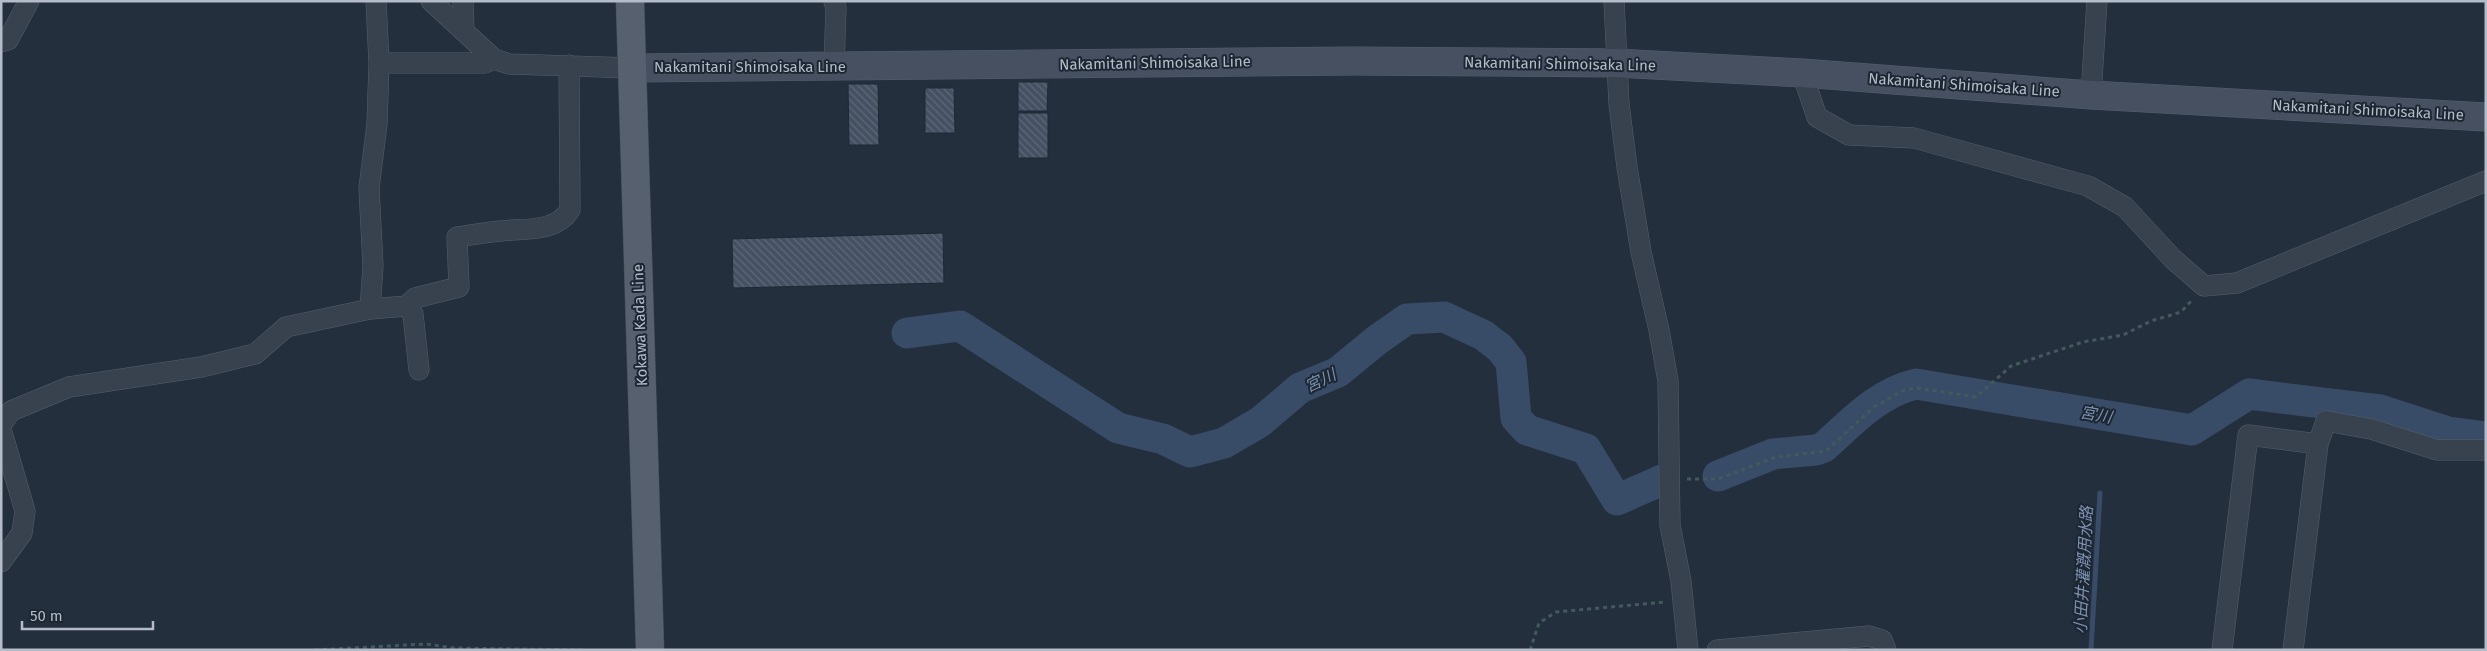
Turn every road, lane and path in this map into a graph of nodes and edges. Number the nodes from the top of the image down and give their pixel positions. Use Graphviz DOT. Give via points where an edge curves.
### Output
graph roads {
  1 [pos="29,1"];
  2 [pos="376,1"];
  3 [pos="431,1"];
  4 [pos="463,1"];
  5 [pos="630,1"];
  6 [pos="834,1"];
  7 [pos="1614,1"];
  8 [pos="2097,1"];
  9 [pos="464,31"];
  10 [pos="1,42"];
  11 [pos="494,59"];
  12 [pos="379,63"];
  13 [pos="1616,63"];
  14 [pos="569,65"];
  15 [pos="834,67"];
  16 [pos="633,68"];
  17 [pos="1802,73"];
  18 [pos="2091,95"];
  19 [pos="2486,117"];
  20 [pos="2486,182"];
  21 [pos="2204,286"];
  22 [pos="406,306"];
  23 [pos="370,309"];
  24 [pos="419,370"];
  25 [pos="1,425"];
  26 [pos="1,429"];
  27 [pos="2318,444"];
  28 [pos="2486,450"];
  29 [pos="5,456"];
  30 [pos="1669,478"];
  31 [pos="1,562"];
  32 [pos="1683,600"];
  33 [pos="315,650"];
  34 [pos="583,650"];
  35 [pos="650,650"];
  36 [pos="1530,650"];
  37 [pos="1688,650"];
  38 [pos="1717,650"];
  39 [pos="1886,650"];
  40 [pos="2222,650"];
  41 [pos="2293,650"];
  1 -- 10 [label="street" via="8,40"];
  2 -- 12 [label="street"];
  3 -- 9 [label="street"];
  4 -- 9 [label="street"];
  5 -- 16 [label="main road, Kokawa Kada Line"];
  6 -- 15 [label="street"];
  7 -- 13 [label="street"];
  8 -- 18 [label="street"];
  9 -- 11 [label="street"];
  11 -- 12 [label="street" via="485,63"];
  11 -- 14 [label="street" via="509,64"];
  12 -- 23 [label="street" via="377,124 369,188 374,266"];
  13 -- 15 [label="main road, Nakamitani Shimoisaka Line" via="1353,61"];
  13 -- 17 [label="main road, Nakamitani Shimoisaka Line"];
  13 -- 30 [label="street" via="1628,176 1668,381"];
  14 -- 16 [label="street"];
  14 -- 22 [label="street" via="570,210 564,218 538,229 502,230 458,237 459,287 416,298"];
  15 -- 16 [label="main road, Nakamitani Shimoisaka Line"];
  16 -- 35 [label="main road, Kokawa Kada Line"];
  17 -- 18 [label="main road, Nakamitani Shimoisaka Line"];
  17 -- 21 [label="street" via="1817,117 1849,135 1914,138 2088,186 2125,207 2173,259"];
  18 -- 19 [label="main road, Nakamitani Shimoisaka Line"];
  20 -- 21 [label="street" via="2237,283"];
  21 -- 30 [label="path" via="2181,312 2123,335 2083,342 2011,366 1976,397 1917,388 1904,390 1874,407 1826,451 1776,457 1718,480"];
  22 -- 23 [label="street"];
  22 -- 24 [label="street" via="413,314"];
  23 -- 25 [label="street" via="286,327 255,354 69,387 11,411"];
  26 -- 29 [label="street"];
  27 -- 28 [label="street" via="2326,421 2371,429 2437,450"];
  27 -- 40 [label="street" via="2248,435"];
  27 -- 41 [label="street"];
  29 -- 31 [label="street" via="25,511 22,533"];
  30 -- 32 [label="street" via="1670,525"];
  32 -- 36 [label="path" via="1556,612 1539,623"];
  32 -- 37 [label="street"];
  33 -- 34 [label="path" via="426,644 454,648"];
  38 -- 39 [label="street" via="1869,636 1882,640"];
}
